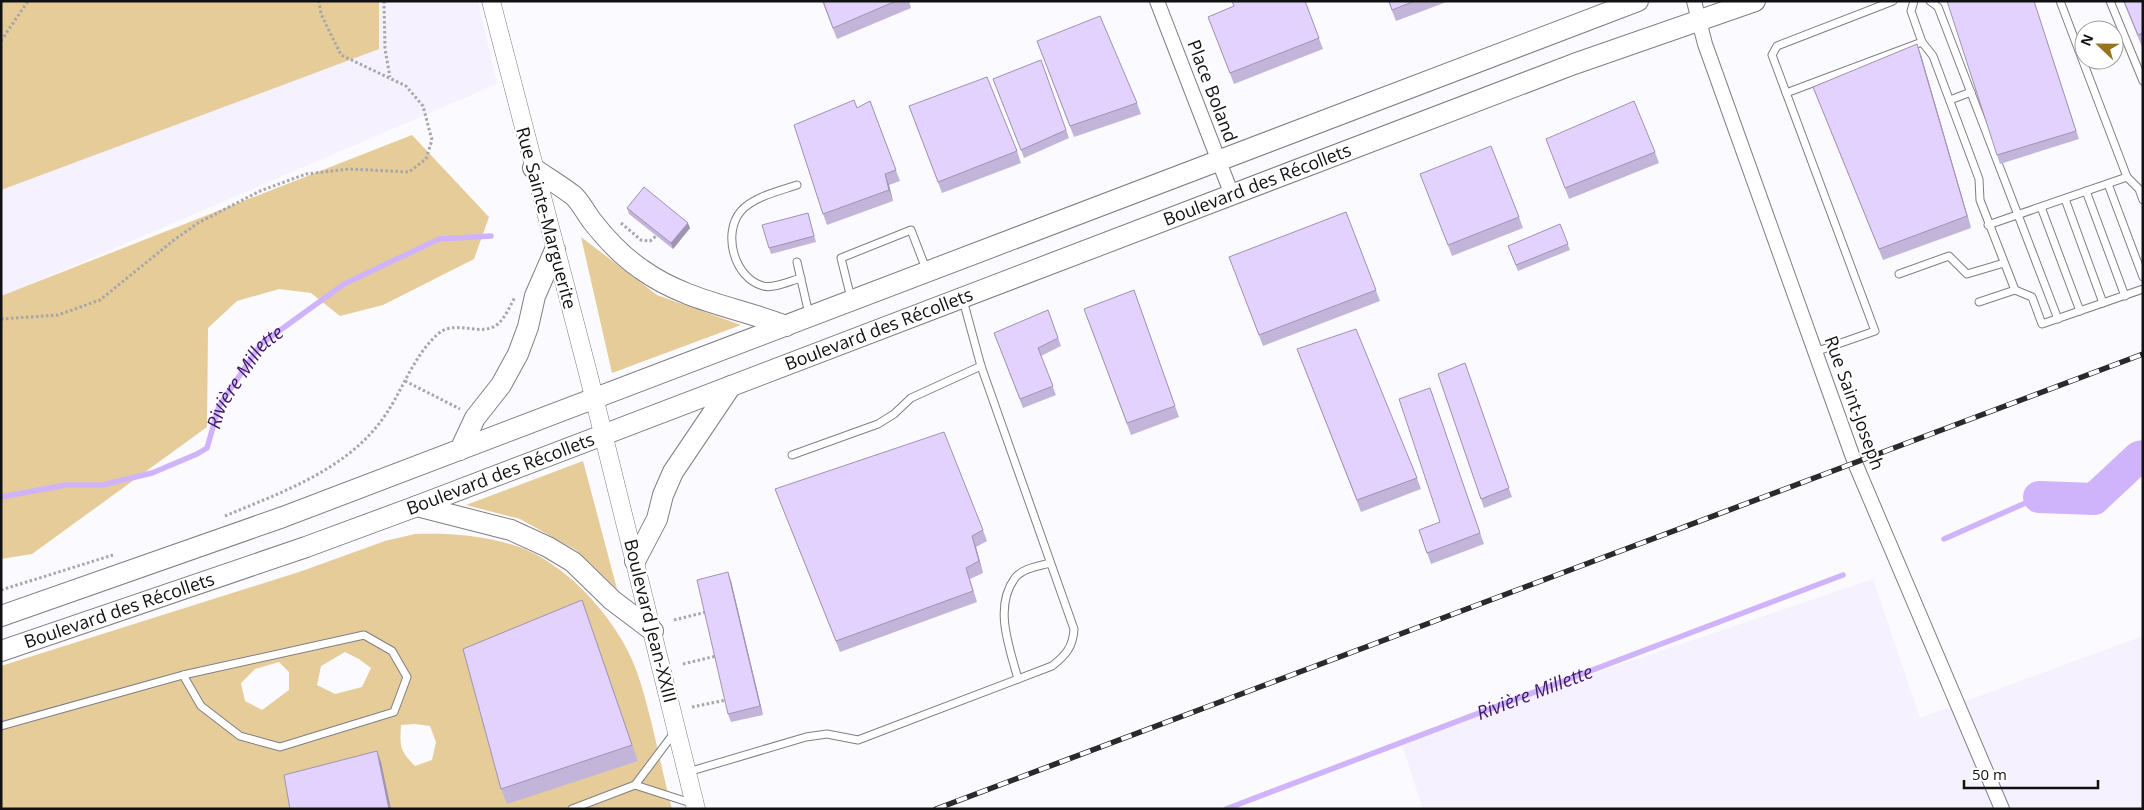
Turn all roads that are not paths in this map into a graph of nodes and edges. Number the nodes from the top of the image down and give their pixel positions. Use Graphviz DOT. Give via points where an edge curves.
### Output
graph roads {
  1 [pos="491,1"];
  2 [pos="1157,1"];
  3 [pos="1638,1"];
  4 [pos="1694,1"];
  5 [pos="1755,1"];
  6 [pos="1893,1"];
  7 [pos="1914,1"];
  8 [pos="1930,1"];
  9 [pos="2060,1"];
  10 [pos="2110,1"];
  11 [pos="1699,20"];
  12 [pos="1922,42"];
  13 [pos="2143,81"];
  14 [pos="1971,92"];
  15 [pos="1786,93"];
  16 [pos="1950,100"];
  17 [pos="1219,161"];
  18 [pos="533,168"];
  19 [pos="2127,178"];
  20 [pos="2108,184"];
  21 [pos="797,185"];
  22 [pos="2086,191"];
  23 [pos="1232,195"];
  24 [pos="2065,199"];
  25 [pos="2143,200"];
  26 [pos="2041,207"];
  27 [pos="2018,214"];
  28 [pos="1988,225"];
  29 [pos="554,250"];
  30 [pos="797,262"];
  31 [pos="2004,263"];
  32 [pos="927,272"];
  33 [pos="1899,274"];
  34 [pos="2143,277"];
  35 [pos="801,278"];
  36 [pos="2143,289"];
  37 [pos="2015,290"];
  38 [pos="2125,296"];
  39 [pos="962,297"];
  40 [pos="852,301"];
  41 [pos="1979,302"];
  42 [pos="2103,303"];
  43 [pos="2080,311"];
  44 [pos="810,317"];
  45 [pos="2058,319"];
  46 [pos="786,326"];
  47 [pos="1815,352"];
  48 [pos="981,366"];
  49 [pos="731,386"];
  50 [pos="595,399"];
  51 [pos="602,434"];
  52 [pos="460,450"];
  53 [pos="792,455"];
  54 [pos="417,506"];
  55 [pos="634,561"];
  56 [pos="1050,563"];
  57 [pos="1,616"];
  58 [pos="652,631"];
  59 [pos="1,651"];
  60 [pos="183,675"];
  61 [pos="1018,679"];
  62 [pos="1,726"];
  63 [pos="677,730"];
  64 [pos="687,772"];
  65 [pos="635,785"];
  66 [pos="696,807"];
  67 [pos="572,809"];
  68 [pos="2002,809"];
  1 -- 18 [label="street, Rue Sainte-Marguerite"];
  2 -- 17 [label="street, Place Boland"];
  3 -- 17 [label="main road, Boulevard des Récollets"];
  4 -- 11 [label="street, Rue Saint-Joseph"];
  5 -- 11 [label="main road, Boulevard des Récollets"];
  6 -- 15 [label="lane" via="1777,46 1772,55"];
  7 -- 12 [label="lane" via="1911,10"];
  8 -- 14 [label="lane" via="1938,7"];
  9 -- 19 [label="lane"];
  10 -- 13 [label="lane"];
  11 -- 23 [label="main road, Boulevard des Récollets" via="1574,64"];
  11 -- 47 [label="street, Rue Saint-Joseph"];
  12 -- 15 [label="lane"];
  12 -- 16 [label="lane" via="1933,56"];
  14 -- 16 [label="lane"];
  14 -- 27 [label="lane"];
  15 -- 47 [label="lane" via="1875,331"];
  16 -- 28 [label="lane" via="1979,178 1980,200"];
  17 -- 23 [label="street, Place Boland"];
  17 -- 32 [label="main road, Boulevard des Récollets"];
  18 -- 29 [label="street, Rue Sainte-Marguerite"];
  18 -- 46 [label="main road" via="575,198 618,250 659,282 696,299 748,311"];
  19 -- 20 [label="lane"];
  19 -- 25 [label="lane" via="2139,189"];
  20 -- 22 [label="lane"];
  20 -- 34 [label="lane"];
  21 -- 35 [label="lane" via="754,201 742,210 735,221 731,244 744,271 762,285 771,286"];
  22 -- 24 [label="lane"];
  22 -- 38 [label="lane"];
  23 -- 39 [label="main road, Boulevard des Récollets"];
  24 -- 26 [label="lane"];
  24 -- 42 [label="lane"];
  26 -- 27 [label="lane"];
  26 -- 43 [label="lane"];
  27 -- 28 [label="lane"];
  27 -- 45 [label="lane"];
  28 -- 31 [label="lane"];
  29 -- 50 [label="street, Rue Sainte-Marguerite"];
  29 -- 52 [label="main road" via="535,296 518,354 501,385 475,418"];
  30 -- 35 [label="lane"];
  31 -- 33 [label="lane" via="1967,274 1948,256"];
  31 -- 37 [label="lane"];
  32 -- 40 [label="main road, Boulevard des Récollets"];
  32 -- 40 [label="lane" via="911,230 841,258"];
  35 -- 44 [label="lane"];
  36 -- 38 [label="lane"];
  37 -- 41 [label="lane"];
  37 -- 45 [label="lane" via="2032,297 2042,324"];
  38 -- 42 [label="lane"];
  39 -- 48 [label="lane"];
  39 -- 49 [label="main road, Boulevard des Récollets"];
  40 -- 44 [label="main road, Boulevard des Récollets"];
  42 -- 43 [label="lane"];
  43 -- 45 [label="lane"];
  44 -- 46 [label="main road, Boulevard des Récollets"];
  46 -- 50 [label="main road, Boulevard des Récollets"];
  47 -- 68 [label="street, Rue Saint-Joseph" via="1855,463"];
  48 -- 53 [label="lane" via="911,398 878,424"];
  48 -- 56 [label="lane"];
  49 -- 51 [label="main road, Boulevard des Récollets"];
  49 -- 55 [label="main road" via="673,472 657,519"];
  50 -- 51 [label="street, Rue Sainte-Marguerite"];
  50 -- 52 [label="main road, Boulevard des Récollets"];
  51 -- 54 [label="main road, Boulevard des Récollets"];
  51 -- 55 [label="street, Boulevard Jean-XXIII"];
  52 -- 57 [label="main road, Boulevard des Récollets" via="283,517"];
  54 -- 58 [label="main road" via="511,530 548,547 573,562 612,600"];
  54 -- 59 [label="main road, Boulevard des Récollets"];
  55 -- 58 [label="street, Boulevard Jean-XXIII"];
  56 -- 61 [label="lane" via="1028,569 1015,578 1008,595 1004,612 1006,632"];
  56 -- 61 [label="lane" via="1074,629 1073,643 1065,656 1052,666"];
  58 -- 63 [label="street, Boulevard Jean-XXIII"];
  60 -- 60 [label="lane" via="201,706 240,736 280,747 394,712 406,677 392,650 364,635"];
  60 -- 62 [label="lane"];
  61 -- 64 [label="lane" via="858,740 827,734 806,737"];
  63 -- 64 [label="street, Boulevard Jean-XXIII"];
  63 -- 65 [label="lane"];
  64 -- 66 [label="street, Boulevard Jean-XXIII"];
  65 -- 66 [label="lane"];
  65 -- 67 [label="lane"];
}
